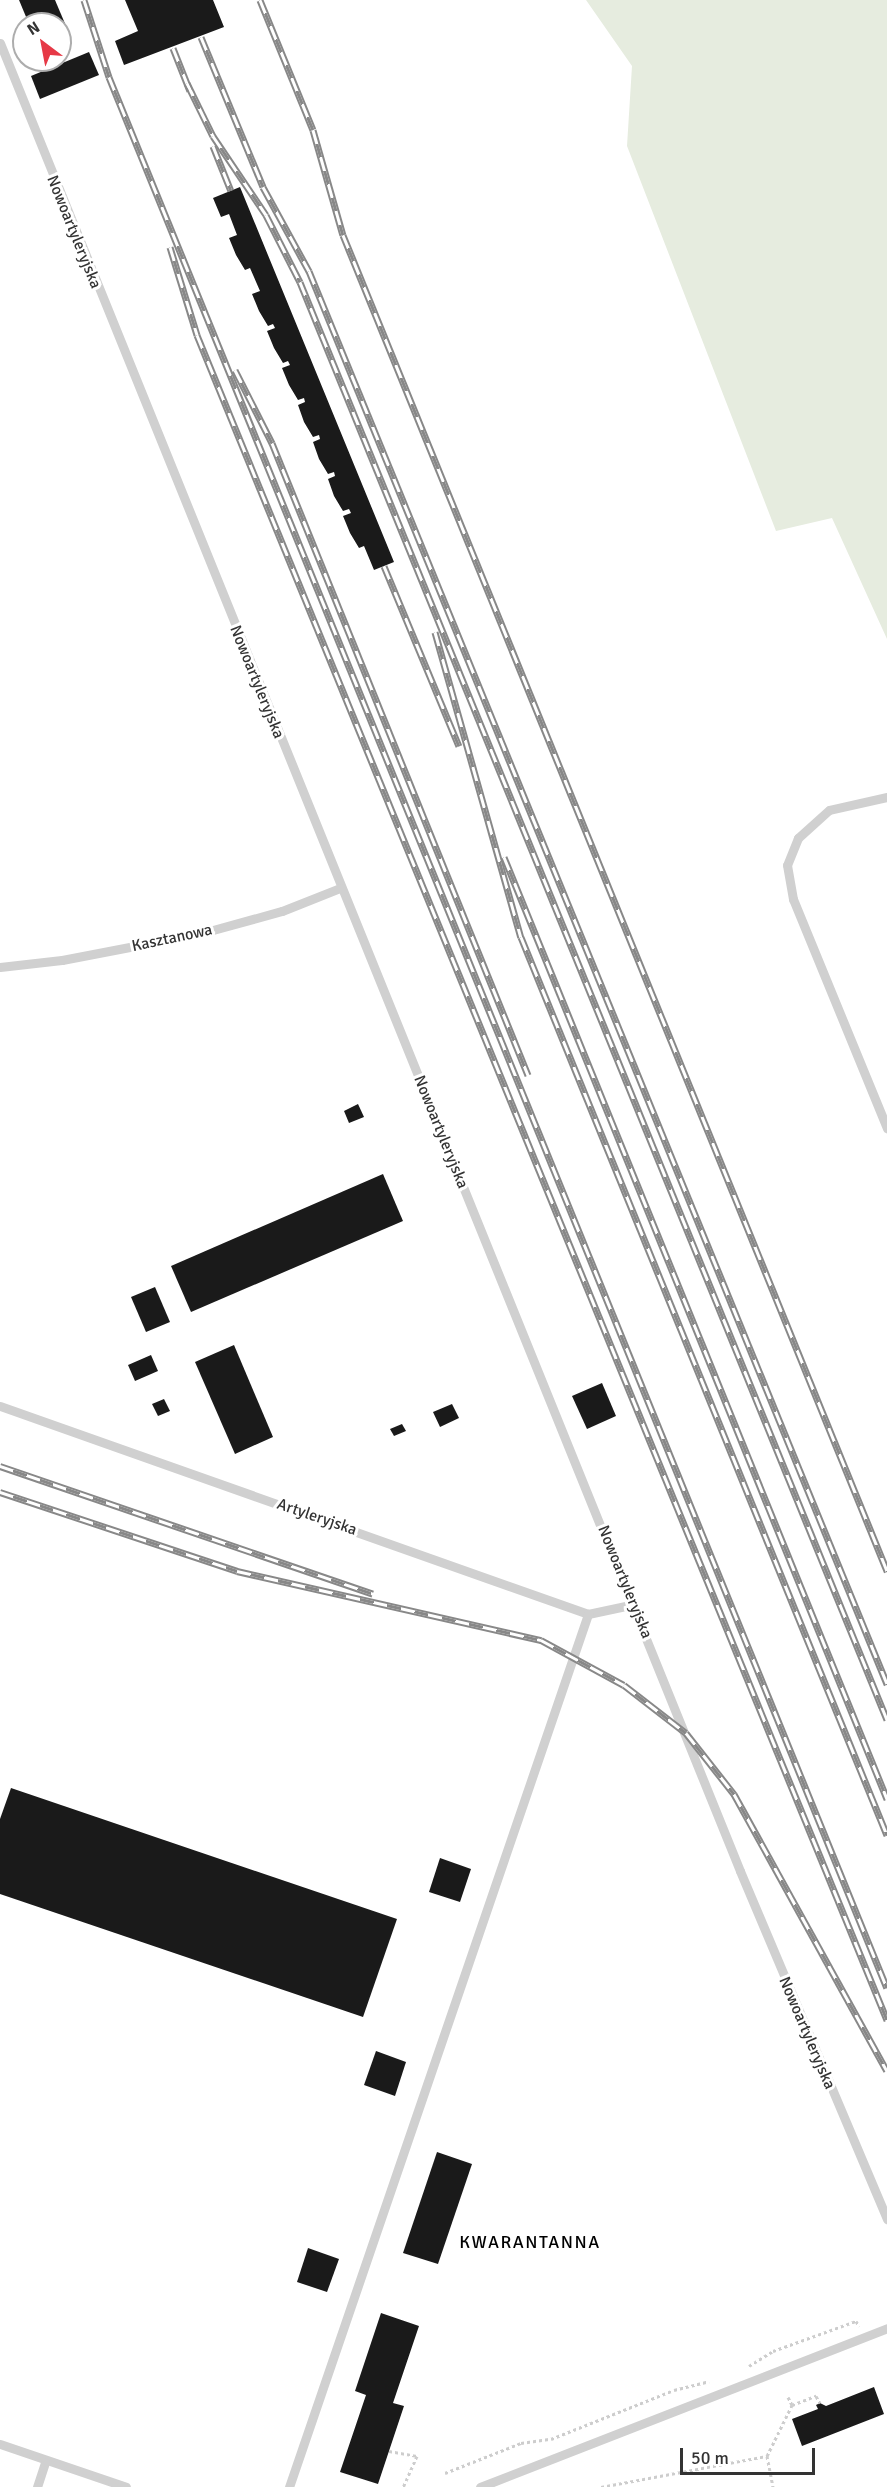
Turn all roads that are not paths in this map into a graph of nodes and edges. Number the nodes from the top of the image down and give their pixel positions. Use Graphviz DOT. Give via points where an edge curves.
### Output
graph roads {
  1 [pos="0,43"];
  2 [pos="887,797"];
  3 [pos="340,888"];
  4 [pos="0,967"];
  5 [pos="887,1128"];
  6 [pos="0,1406"];
  7 [pos="635,1604"];
  8 [pos="588,1614"];
  9 [pos="887,2219"];
  10 [pos="887,2328"];
  11 [pos="0,2444"];
  12 [pos="45,2462"];
  13 [pos="37,2487"];
  14 [pos="126,2487"];
  15 [pos="289,2487"];
  16 [pos="480,2487"];
  1 -- 3 [label="lane, Nowoartyleryjska"];
  2 -- 5 [label="lane" via="829,810 798,838 787,865 793,899"];
  3 -- 4 [label="lane, Kasztanowa" via="282,911 202,933 62,960"];
  3 -- 7 [label="lane, Nowoartyleryjska"];
  6 -- 8 [label="lane, Artyleryjska"];
  7 -- 8 [label="lane"];
  7 -- 9 [label="lane, Nowoartyleryjska" via="740,1870"];
  8 -- 15 [label="lane"];
  10 -- 16 [label="lane"];
  11 -- 12 [label="lane"];
  12 -- 13 [label="lane"];
  12 -- 14 [label="lane"];
}
